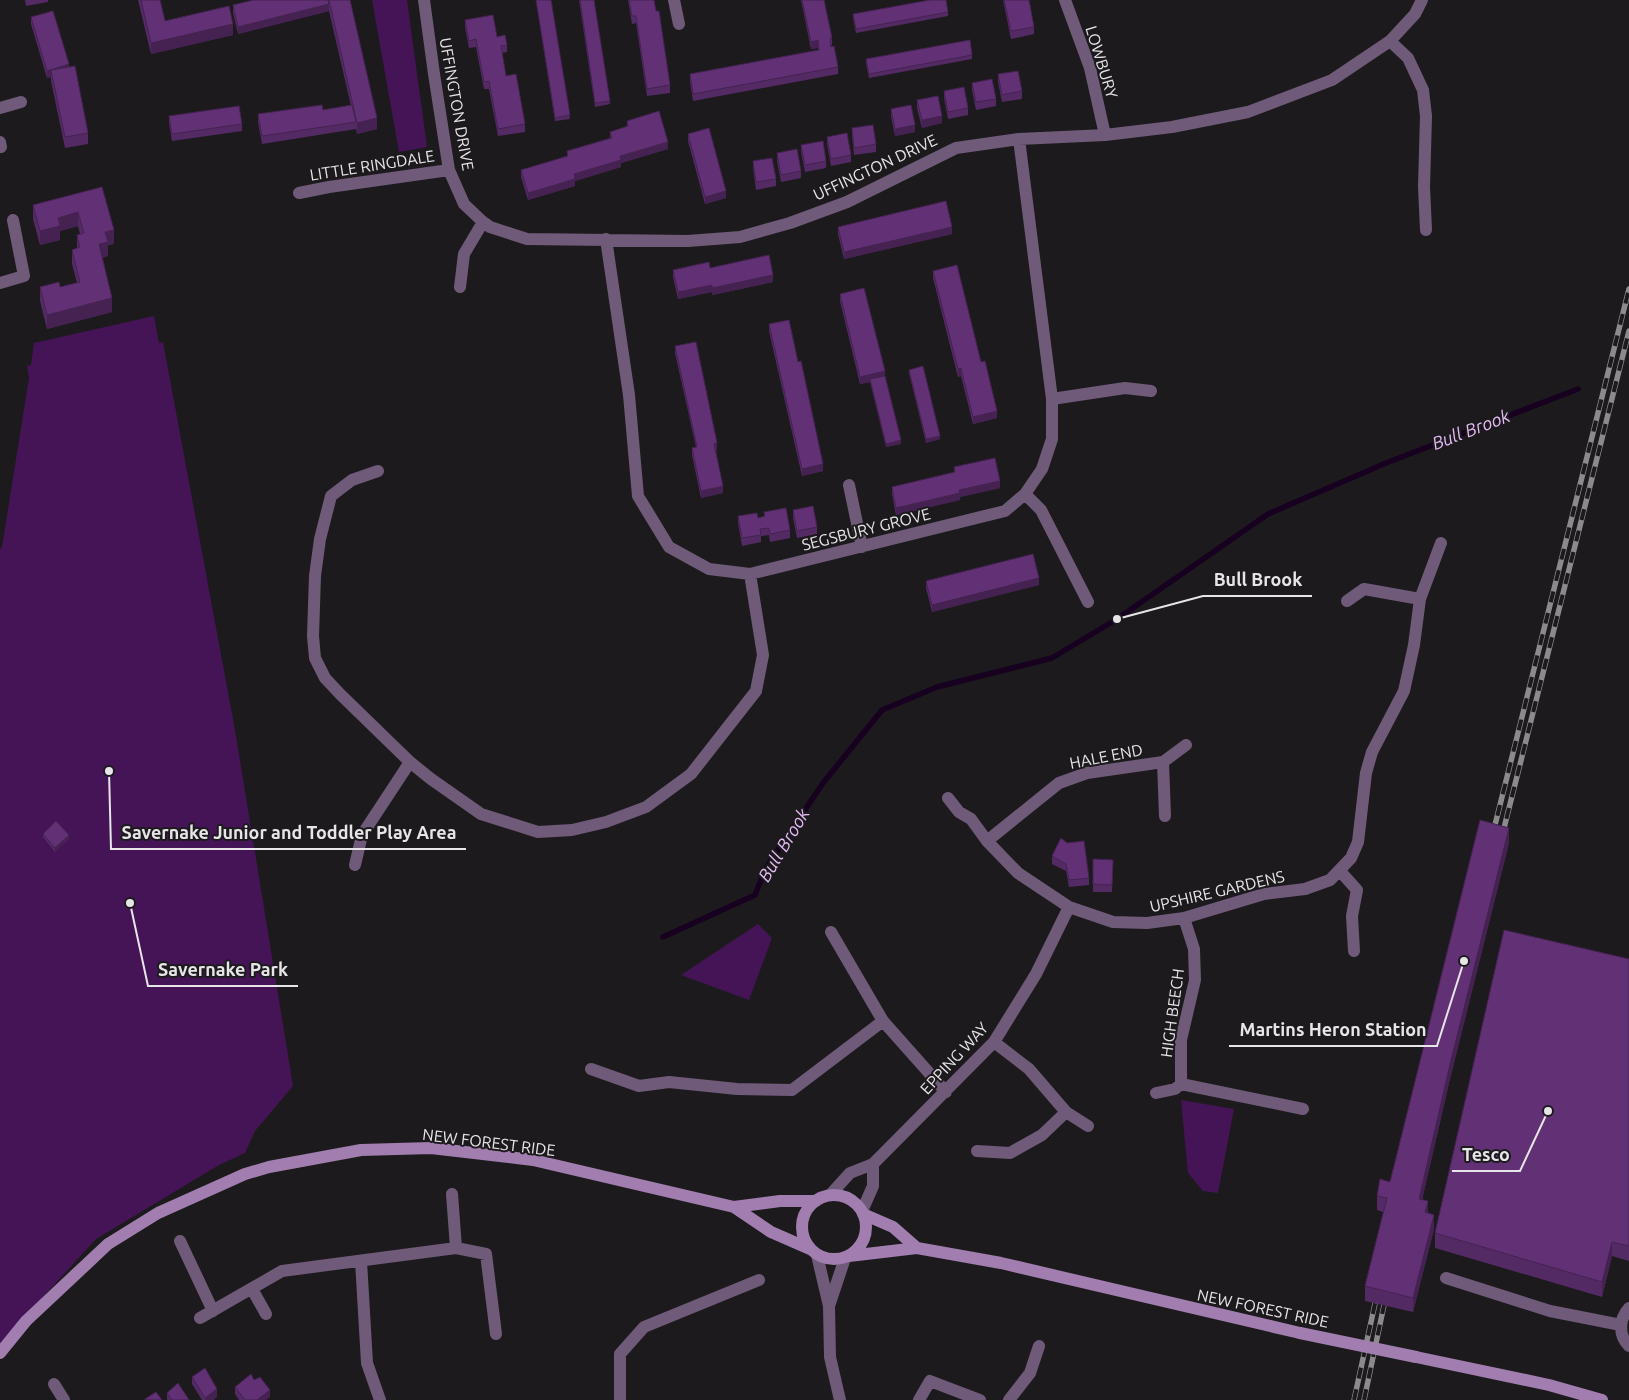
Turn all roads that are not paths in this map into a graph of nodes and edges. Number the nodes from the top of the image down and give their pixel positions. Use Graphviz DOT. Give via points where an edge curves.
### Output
graph roads {
  1 [pos="424,0"];
  2 [pos="674,0"];
  3 [pos="1065,0"];
  4 [pos="1422,0"];
  5 [pos="679,24"];
  6 [pos="1390,41"];
  7 [pos="21,102"];
  8 [pos="0,108"];
  9 [pos="1105,135"];
  10 [pos="1019,139"];
  11 [pos="449,170"];
  12 [pos="299,193"];
  13 [pos="13,220"];
  14 [pos="483,222"];
  15 [pos="1426,230"];
  16 [pos="606,239"];
  17 [pos="0,283"];
  18 [pos="460,287"];
  19 [pos="1151,391"];
  20 [pos="1052,399"];
  21 [pos="378,472"];
  22 [pos="849,485"];
  23 [pos="1025,494"];
  24 [pos="1441,543"];
  25 [pos="862,547"];
  26 [pos="750,574"];
  27 [pos="1420,600"];
  28 [pos="1346,601"];
  29 [pos="1088,602"];
  30 [pos="1186,744"];
  31 [pos="410,762"];
  32 [pos="1163,762"];
  33 [pos="948,798"];
  34 [pos="1165,816"];
  35 [pos="987,841"];
  36 [pos="356,865"];
  37 [pos="1340,871"];
  38 [pos="1069,907"];
  39 [pos="1184,918"];
  40 [pos="831,932"];
  41 [pos="1354,951"];
  42 [pos="883,1021"];
  43 [pos="994,1042"];
  44 [pos="591,1069"];
  45 [pos="1181,1084"];
  46 [pos="946,1092"];
  47 [pos="1156,1093"];
  48 [pos="1303,1108"];
  49 [pos="1066,1112"];
  50 [pos="1088,1126"];
  51 [pos="977,1150"];
  52 [pos="872,1164"];
  53 [pos="452,1194"];
  54 [pos="830,1195"];
  55 [pos="816,1201"];
  56 [pos="734,1207"];
  57 [pos="862,1213"];
  58 [pos="180,1241"];
  59 [pos="456,1248"];
  60 [pos="917,1248"];
  61 [pos="814,1252"];
  62 [pos="847,1257"];
  63 [pos="361,1261"];
  64 [pos="1446,1278"];
  65 [pos="760,1280"];
  66 [pos="252,1289"];
  67 [pos="829,1306"];
  68 [pos="1629,1308"];
  69 [pos="213,1311"];
  70 [pos="266,1314"];
  71 [pos="200,1318"];
  72 [pos="1621,1325"];
  73 [pos="496,1334"];
  74 [pos="1039,1346"];
  75 [pos="1629,1346"];
  76 [pos="0,1353"];
  77 [pos="54,1384"];
  78 [pos="64,1400"];
  79 [pos="380,1400"];
  80 [pos="620,1400"];
  81 [pos="840,1400"];
  82 [pos="919,1400"];
  83 [pos="980,1400"];
  84 [pos="1009,1400"];
  85 [pos="1602,1400"];
  1 -- 11 [label="street, UFFINGTON DRIVE"];
  2 -- 5 [label="street"];
  3 -- 9 [label="street, LOWBURY" via="1090,68"];
  4 -- 6 [label="street, UFFINGTON DRIVE" via="1415,14"];
  6 -- 9 [label="street, UFFINGTON DRIVE" via="1332,80 1248,112 1172,127"];
  6 -- 15 [label="street" via="1408,58 1424,90"];
  7 -- 8 [label="street"];
  9 -- 10 [label="street, UFFINGTON DRIVE"];
  10 -- 16 [label="street, UFFINGTON DRIVE" via="956,148 847,202 740,237"];
  10 -- 20 [label="street, SEGSBURY GROVE"];
  11 -- 12 [label="street, LITTLE RINGDALE"];
  11 -- 14 [label="street, UFFINGTON DRIVE" via="464,204"];
  13 -- 17 [label="street" via="24,276"];
  14 -- 16 [label="street, UFFINGTON DRIVE" via="527,239"];
  14 -- 18 [label="street" via="464,254"];
  16 -- 26 [label="street, SEGSBURY GROVE" via="629,396 638,496 669,547 709,569"];
  19 -- 20 [label="street" via="1125,388"];
  20 -- 23 [label="street, SEGSBURY GROVE" via="1052,439 1042,469"];
  21 -- 31 [label="street" via="352,480 331,496 320,539 314,595 315,658 325,678"];
  22 -- 25 [label="street"];
  23 -- 25 [label="street, SEGSBURY GROVE" via="1005,511"];
  23 -- 29 [label="street" via="1040,510"];
  24 -- 27 [label="street, UPSHIRE GARDENS"];
  25 -- 26 [label="street, SEGSBURY GROVE"];
  26 -- 31 [label="street" via="763,655 756,690 691,774 646,807 572,830 538,832 481,814"];
  27 -- 28 [label="street" via="1364,589"];
  27 -- 37 [label="street, UPSHIRE GARDENS" via="1404,691 1372,752 1362,795 1358,842"];
  30 -- 32 [label="street, HALE END"];
  31 -- 36 [label="street" via="362,835"];
  32 -- 34 [label="street, HALE END"];
  32 -- 35 [label="street, HALE END" via="1087,773 1059,783"];
  33 -- 35 [label="street" via="959,812 971,819"];
  35 -- 38 [label="street" via="1018,873"];
  37 -- 39 [label="street, UPSHIRE GARDENS" via="1317,886 1264,894"];
  37 -- 41 [label="street" via="1357,890 1352,916"];
  38 -- 39 [label="street, UPSHIRE GARDENS" via="1113,922 1147,924"];
  38 -- 43 [label="street, EPPING WAY" via="1036,974"];
  39 -- 45 [label="street, HIGH BEECH" via="1194,949 1195,980 1181,1040"];
  40 -- 42 [label="street"];
  42 -- 44 [label="street" via="792,1090 736,1089 669,1082 639,1086"];
  42 -- 46 [label="street"];
  43 -- 46 [label="street, EPPING WAY"];
  43 -- 49 [label="street" via="1029,1069"];
  45 -- 47 [label="street" via="1175,1089"];
  45 -- 48 [label="street"];
  46 -- 52 [label="street, EPPING WAY"];
  49 -- 50 [label="street"];
  49 -- 51 [label="street" via="1042,1136 1010,1153"];
  52 -- 54 [label="street, EPPING WAY" via="850,1173"];
  52 -- 57 [label="street" via="873,1186"];
  53 -- 59 [label="street"];
  54 -- 55 [label="main road, NEW FOREST RIDE"];
  54 -- 57 [label="main road" via="848,1199"];
  55 -- 56 [label="main road, NEW FOREST RIDE" via="780,1201"];
  55 -- 61 [label="main road" via="803,1218 802,1229"];
  56 -- 61 [label="main road, NEW FOREST RIDE" via="771,1232"];
  56 -- 76 [label="main road, NEW FOREST RIDE" via="533,1160 431,1148 361,1150 269,1167 245,1174 158,1213 108,1244 26,1321"];
  57 -- 60 [label="main road" via="894,1227"];
  57 -- 62 [label="main road" via="866,1223 863,1242"];
  58 -- 69 [label="street"];
  59 -- 63 [label="street"];
  59 -- 73 [label="street" via="486,1254"];
  60 -- 62 [label="main road, NEW FOREST RIDE"];
  60 -- 85 [label="main road, NEW FOREST RIDE, bridge" via="1000,1263 1300,1333 1549,1385"];
  61 -- 62 [label="main road, NEW FOREST RIDE" via="836,1259"];
  61 -- 67 [label="street"];
  62 -- 67 [label="street"];
  63 -- 66 [label="street" via="282,1271"];
  63 -- 79 [label="street" via="367,1363"];
  64 -- 72 [label="street" via="1550,1311"];
  65 -- 80 [label="street" via="644,1327 620,1354"];
  66 -- 69 [label="street"];
  66 -- 70 [label="street"];
  67 -- 81 [label="street" via="830,1357"];
  68 -- 72 [label="street"];
  69 -- 71 [label="street"];
  72 -- 75 [label="street"];
  74 -- 84 [label="street" via="1030,1373"];
  77 -- 78 [label="street"];
  82 -- 83 [label="street" via="930,1381"];
}
